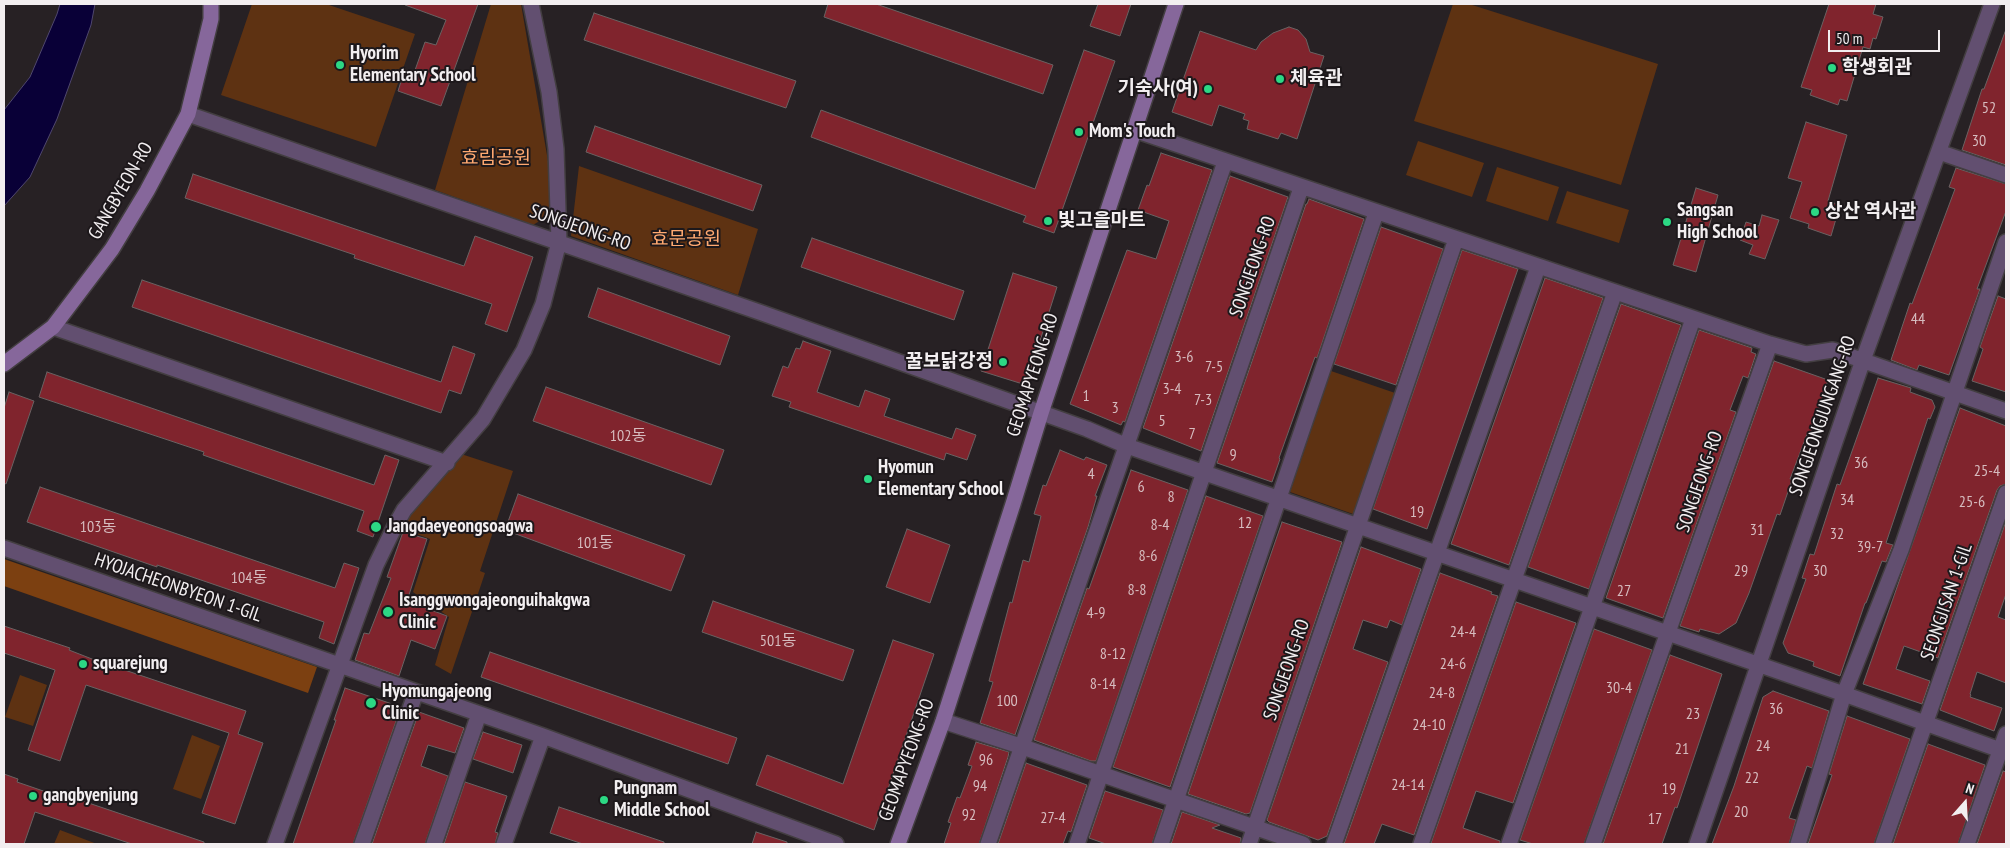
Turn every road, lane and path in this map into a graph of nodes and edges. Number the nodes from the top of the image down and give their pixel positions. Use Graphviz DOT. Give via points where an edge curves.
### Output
graph roads {
  1 [pos="211,4"];
  2 [pos="531,4"];
  3 [pos="1176,4"];
  4 [pos="1992,4"];
  5 [pos="188,114"];
  6 [pos="1134,130"];
  7 [pos="1939,152"];
  8 [pos="1225,162"];
  9 [pos="2006,175"];
  10 [pos="1301,188"];
  11 [pos="1376,213"];
  12 [pos="1456,239"];
  13 [pos="559,242"];
  14 [pos="2006,242"];
  15 [pos="1538,267"];
  16 [pos="1615,292"];
  17 [pos="1693,319"];
  18 [pos="52,327"];
  19 [pos="1770,344"];
  20 [pos="1863,360"];
  21 [pos="4,364"];
  22 [pos="1955,393"];
  23 [pos="2006,411"];
  24 [pos="1040,413"];
  25 [pos="1127,446"];
  26 [pos="447,462"];
  27 [pos="1204,473"];
  28 [pos="2006,493"];
  29 [pos="1279,499"];
  30 [pos="1358,526"];
  31 [pos="4,548"];
  32 [pos="1437,554"];
  33 [pos="1514,580"];
  34 [pos="1592,608"];
  35 [pos="1668,634"];
  36 [pos="1758,665"];
  37 [pos="340,666"];
  38 [pos="416,692"];
  39 [pos="1844,694"];
  40 [pos="479,714"];
  41 [pos="943,721"];
  42 [pos="1925,724"];
  43 [pos="2006,734"];
  44 [pos="543,736"];
  45 [pos="1023,747"];
  46 [pos="2003,751"];
  47 [pos="1101,774"];
  48 [pos="1176,800"];
  49 [pos="1255,827"];
  50 [pos="991,839"];
  51 [pos="275,844"];
  52 [pos="362,844"];
  53 [pos="434,844"];
  54 [pos="504,844"];
  55 [pos="836,844"];
  56 [pos="898,844"];
  57 [pos="1077,844"];
  58 [pos="1162,844"];
  59 [pos="1249,844"];
  60 [pos="1303,844"];
  61 [pos="1334,844"];
  62 [pos="1421,844"];
  63 [pos="1510,844"];
  64 [pos="1593,844"];
  65 [pos="1696,844"];
  66 [pos="1798,844"];
  67 [pos="1883,844"];
  68 [pos="1967,844"];
  1 -- 5 [label="street, GANGBYEON-RO" via="211,19"];
  2 -- 13 [label="street" via="549,92 556,149"];
  3 -- 6 [label="street, GEOMAPYEONG-RO"];
  4 -- 7 [label="street, SONGJEONGJUNGANG-RO"];
  5 -- 13 [label="street, SONGJEONG-RO"];
  5 -- 18 [label="street, GANGBYEON-RO" via="112,249"];
  6 -- 8 [label="street"];
  6 -- 24 [label="street, GEOMAPYEONG-RO"];
  7 -- 9 [label="street"];
  7 -- 20 [label="street, SONGJEONGJUNGANG-RO"];
  8 -- 10 [label="street"];
  8 -- 25 [label="street"];
  10 -- 11 [label="street"];
  10 -- 27 [label="street, SONGJEONG-RO"];
  11 -- 12 [label="street"];
  11 -- 29 [label="street"];
  12 -- 15 [label="street"];
  12 -- 30 [label="street, SONGJEONG-RO"];
  13 -- 24 [label="street, SONGJEONG-RO"];
  13 -- 26 [label="street" via="543,304 524,350 483,419"];
  14 -- 22 [label="street"];
  15 -- 16 [label="street"];
  15 -- 32 [label="street"];
  16 -- 17 [label="street"];
  16 -- 33 [label="street"];
  17 -- 19 [label="street"];
  17 -- 34 [label="street"];
  18 -- 21 [label="street, GANGBYEON-RO"];
  18 -- 26 [label="street"];
  19 -- 20 [label="street" via="1806,354 1833,350"];
  19 -- 35 [label="street, SONGJEONG-RO"];
  20 -- 22 [label="street"];
  20 -- 36 [label="street, SONGJEONGJUNGANG-RO"];
  22 -- 23 [label="street"];
  22 -- 39 [label="street" via="1901,550"];
  24 -- 25 [label="street, SONGJEONG-RO"];
  24 -- 41 [label="street, GEOMAPYEONG-RO"];
  25 -- 27 [label="street, SONGJEONG-RO"];
  25 -- 45 [label="street"];
  26 -- 37 [label="street" via="404,510 376,565"];
  27 -- 29 [label="street, SONGJEONG-RO"];
  27 -- 47 [label="street, SONGJEONG-RO"];
  28 -- 42 [label="street, SEONGJISAN 1-GIL"];
  29 -- 30 [label="street, SONGJEONG-RO"];
  29 -- 48 [label="street"];
  30 -- 32 [label="street, SONGJEONG-RO"];
  30 -- 49 [label="street, SONGJEONG-RO"];
  31 -- 37 [label="street, HYOJACHEONBYEON 1-GIL"];
  32 -- 33 [label="street, SONGJEONG-RO"];
  32 -- 61 [label="street"];
  33 -- 34 [label="street, SONGJEONG-RO"];
  33 -- 62 [label="street"];
  34 -- 35 [label="street, SONGJEONG-RO"];
  34 -- 63 [label="street"];
  35 -- 36 [label="street, SONGJEONG-RO"];
  35 -- 64 [label="street, SONGJEONG-RO"];
  36 -- 39 [label="street, SONGJEONG-RO"];
  36 -- 65 [label="street, SONGJEONGJUNGANG-RO"];
  37 -- 38 [label="street, HYOJACHEONBYEON 1-GIL"];
  37 -- 51 [label="street"];
  38 -- 40 [label="street, HYOJACHEONBYEON 1-GIL"];
  38 -- 52 [label="street"];
  39 -- 42 [label="street, SONGJEONG-RO"];
  39 -- 66 [label="street"];
  40 -- 44 [label="street, HYOJACHEONBYEON 1-GIL"];
  40 -- 53 [label="street"];
  41 -- 45 [label="street"];
  41 -- 56 [label="street, GEOMAPYEONG-RO"];
  42 -- 46 [label="street, SONGJEONG-RO"];
  42 -- 67 [label="street"];
  43 -- 46 [label="street"];
  44 -- 54 [label="street"];
  44 -- 55 [label="street, HYOJACHEONBYEON 1-GIL"];
  45 -- 47 [label="street"];
  45 -- 50 [label="street"];
  46 -- 68 [label="street"];
  47 -- 48 [label="street"];
  47 -- 57 [label="street, SONGJEONG-RO"];
  48 -- 49 [label="street"];
  48 -- 58 [label="street"];
  49 -- 59 [label="street, SONGJEONG-RO"];
  49 -- 60 [label="street"];
}
